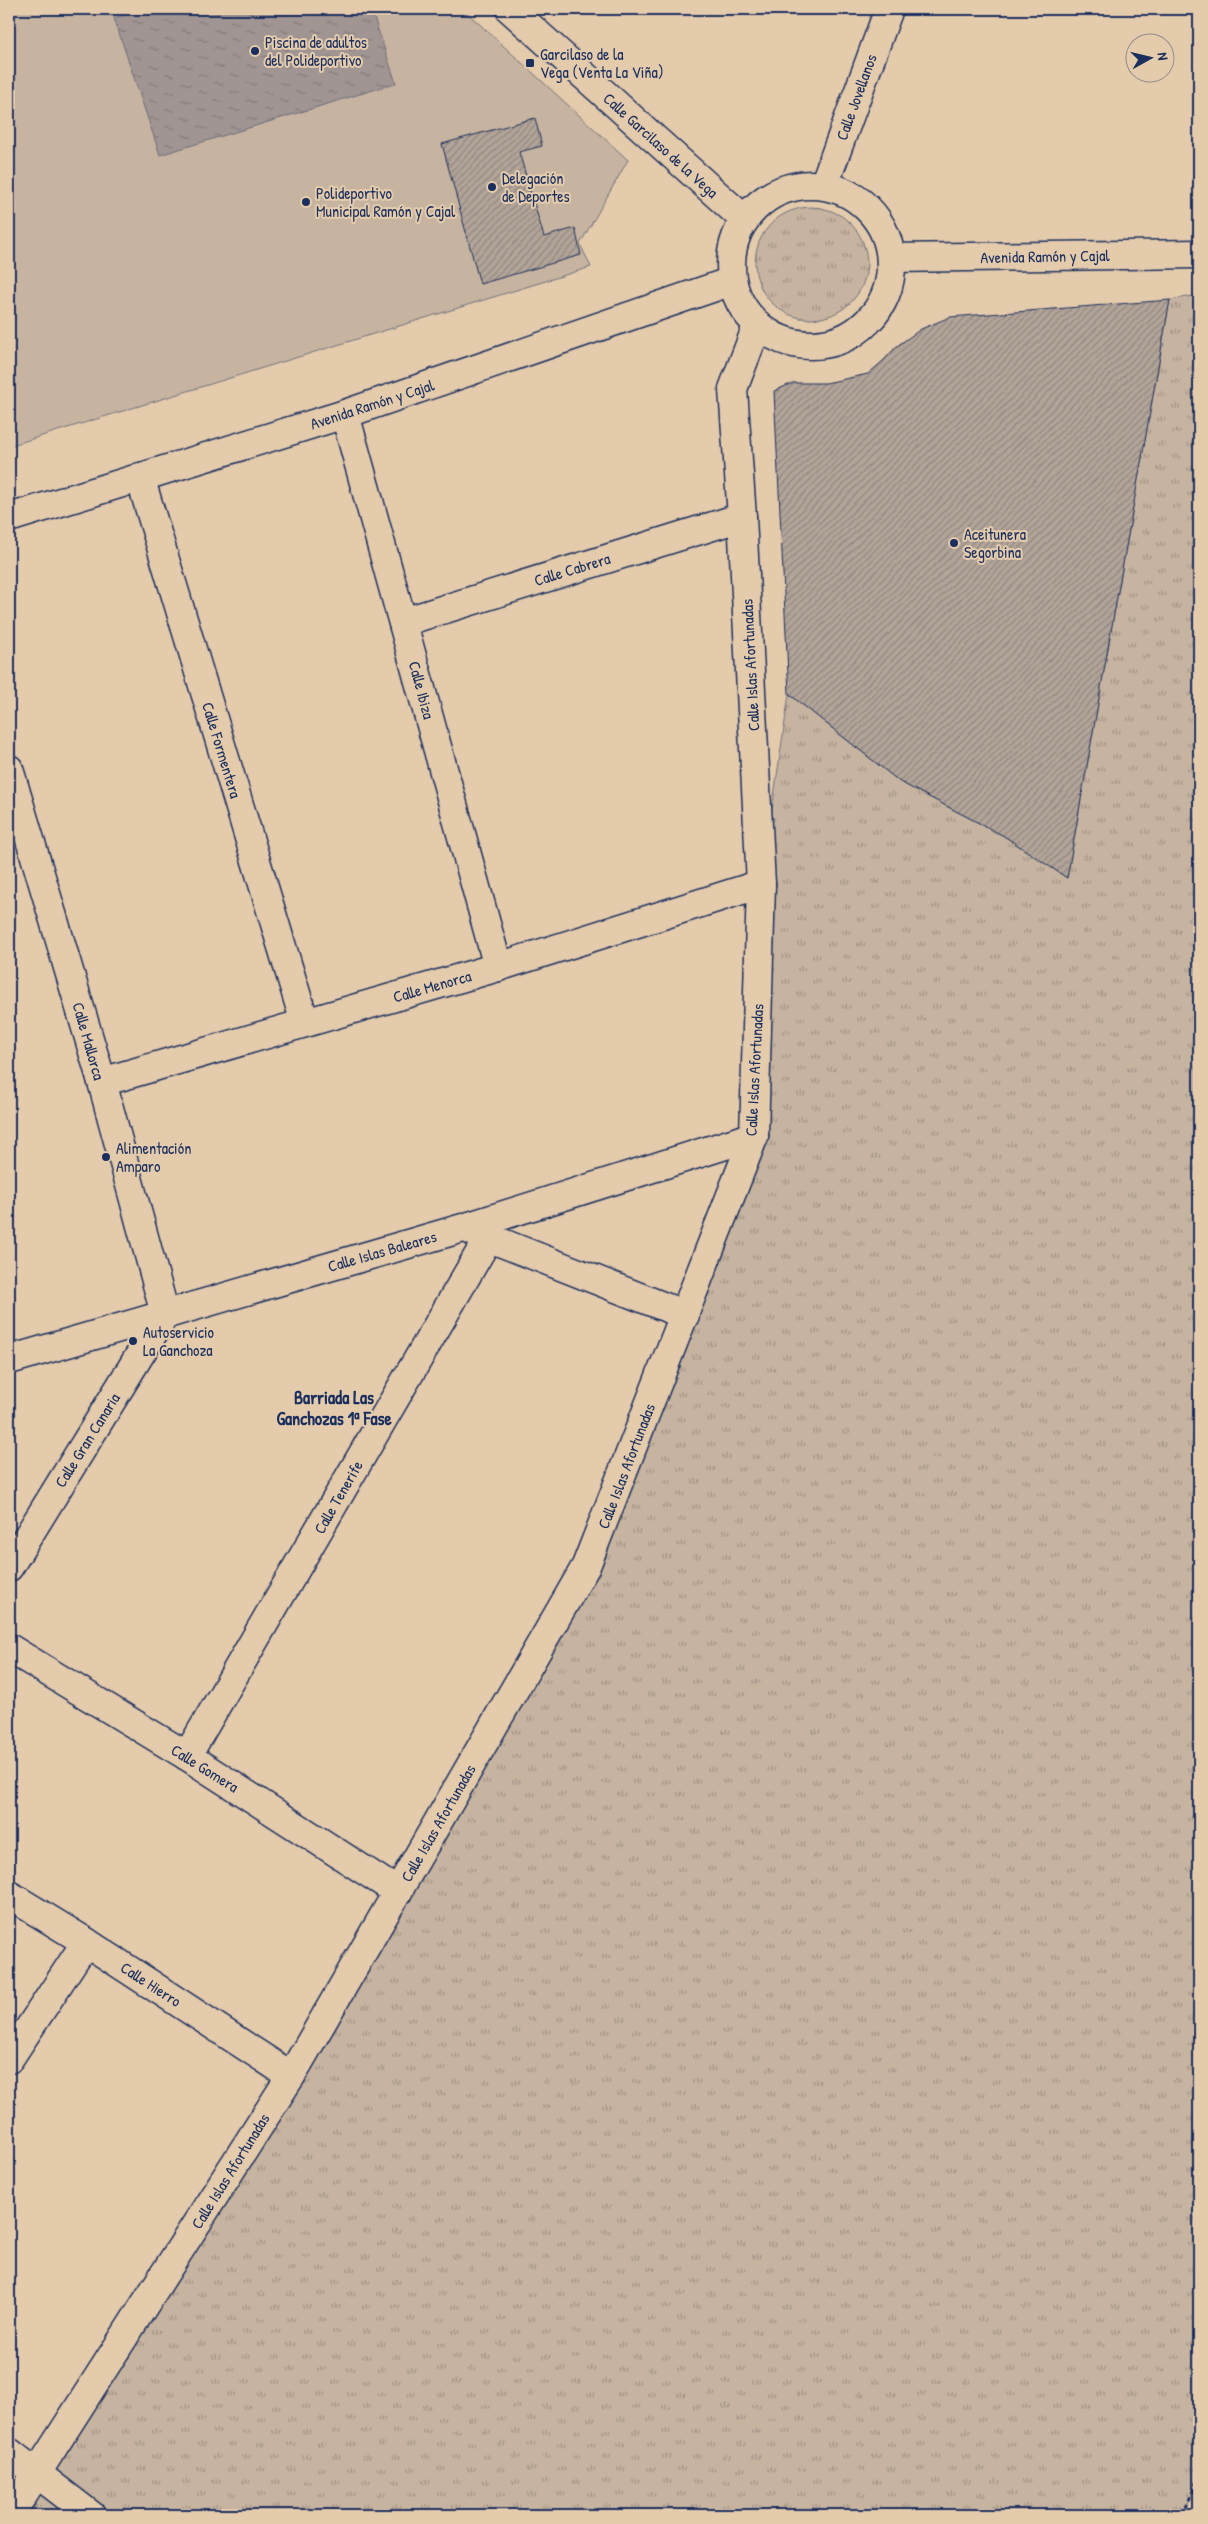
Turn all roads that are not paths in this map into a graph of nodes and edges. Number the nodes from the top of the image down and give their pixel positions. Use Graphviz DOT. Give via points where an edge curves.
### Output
graph roads {
  1 [pos="510,9"];
  2 [pos="889,9"];
  3 [pos="824,185"];
  4 [pos="745,220"];
  5 [pos="1199,254"];
  6 [pos="891,258"];
  7 [pos="732,281"];
  8 [pos="757,326"];
  9 [pos="345,414"];
  10 [pos="140,477"];
  11 [pos="742,517"];
  12 [pos="9,518"];
  13 [pos="402,622"];
  14 [pos="9,769"];
  15 [pos="761,884"];
  16 [pos="498,967"];
  17 [pos="305,1023"];
  18 [pos="102,1082"];
  19 [pos="754,1136"];
  20 [pos="463,1228"];
  21 [pos="489,1237"];
  22 [pos="165,1314"];
  23 [pos="685,1315"];
  24 [pos="9,1360"];
  25 [pos="9,1567"];
  26 [pos="9,1648"];
  27 [pos="187,1756"];
  28 [pos="398,1892"];
  29 [pos="9,1895"];
  30 [pos="86,1942"];
  31 [pos="9,2059"];
  32 [pos="291,2076"];
  33 [pos="9,2452"];
  34 [pos="38,2474"];
  35 [pos="10,2515"];
  36 [pos="91,2515"];
  1 -- 4 [label="street, Calle Garcilaso de la Vega"];
  2 -- 3 [label="street, Calle Jovellanos"];
  3 -- 4 [label="street" via="798,185 773,193 752,208"];
  3 -- 6 [label="street" via="848,193 869,209 884,232"];
  4 -- 7 [label="street" via="730,255"];
  5 -- 6 [label="street, Avenida Ramón y Cajal"];
  6 -- 8 [label="street" via="888,286 877,310 858,330 834,343 807,346 780,340"];
  7 -- 8 [label="street" via="741,305"];
  7 -- 9 [label="street, Avenida Ramón y Cajal"];
  8 -- 11 [label="street, Calle Islas Afortunadas" via="733,389"];
  9 -- 10 [label="street, Avenida Ramón y Cajal"];
  9 -- 13 [label="street, Calle Ibiza"];
  10 -- 12 [label="street, Avenida Ramón y Cajal"];
  10 -- 17 [label="street, Calle Formentera"];
  11 -- 13 [label="street, Calle Cabrera"];
  11 -- 15 [label="street, Calle Islas Afortunadas"];
  13 -- 16 [label="street, Calle Ibiza"];
  14 -- 18 [label="street, Calle Mallorca"];
  15 -- 16 [label="street, Calle Menorca"];
  15 -- 19 [label="street, Calle Islas Afortunadas"];
  16 -- 17 [label="street, Calle Menorca"];
  17 -- 18 [label="street, Calle Menorca"];
  18 -- 22 [label="street, Calle Mallorca"];
  19 -- 20 [label="street, Calle Islas Baleares"];
  19 -- 23 [label="street, Calle Islas Afortunadas"];
  20 -- 21 [label="street"];
  20 -- 22 [label="street, Calle Islas Baleares"];
  21 -- 23 [label="street"];
  21 -- 27 [label="street, Calle Tenerife"];
  22 -- 24 [label="street, Calle Islas Baleares"];
  22 -- 25 [label="street, Calle Gran Canaria"];
  23 -- 28 [label="street, Calle Islas Afortunadas" via="586,1566"];
  26 -- 27 [label="street, Calle Gomera"];
  27 -- 28 [label="street, Calle Gomera"];
  28 -- 32 [label="street, Calle Islas Afortunadas"];
  29 -- 30 [label="street, Calle Hierro"];
  30 -- 31 [label="street"];
  30 -- 32 [label="street, Calle Hierro"];
  32 -- 34 [label="street, Calle Islas Afortunadas"];
  33 -- 34 [label="street"];
  34 -- 35 [label="street, Calle Islas Afortunadas"];
  34 -- 36 [label="street"];
}
